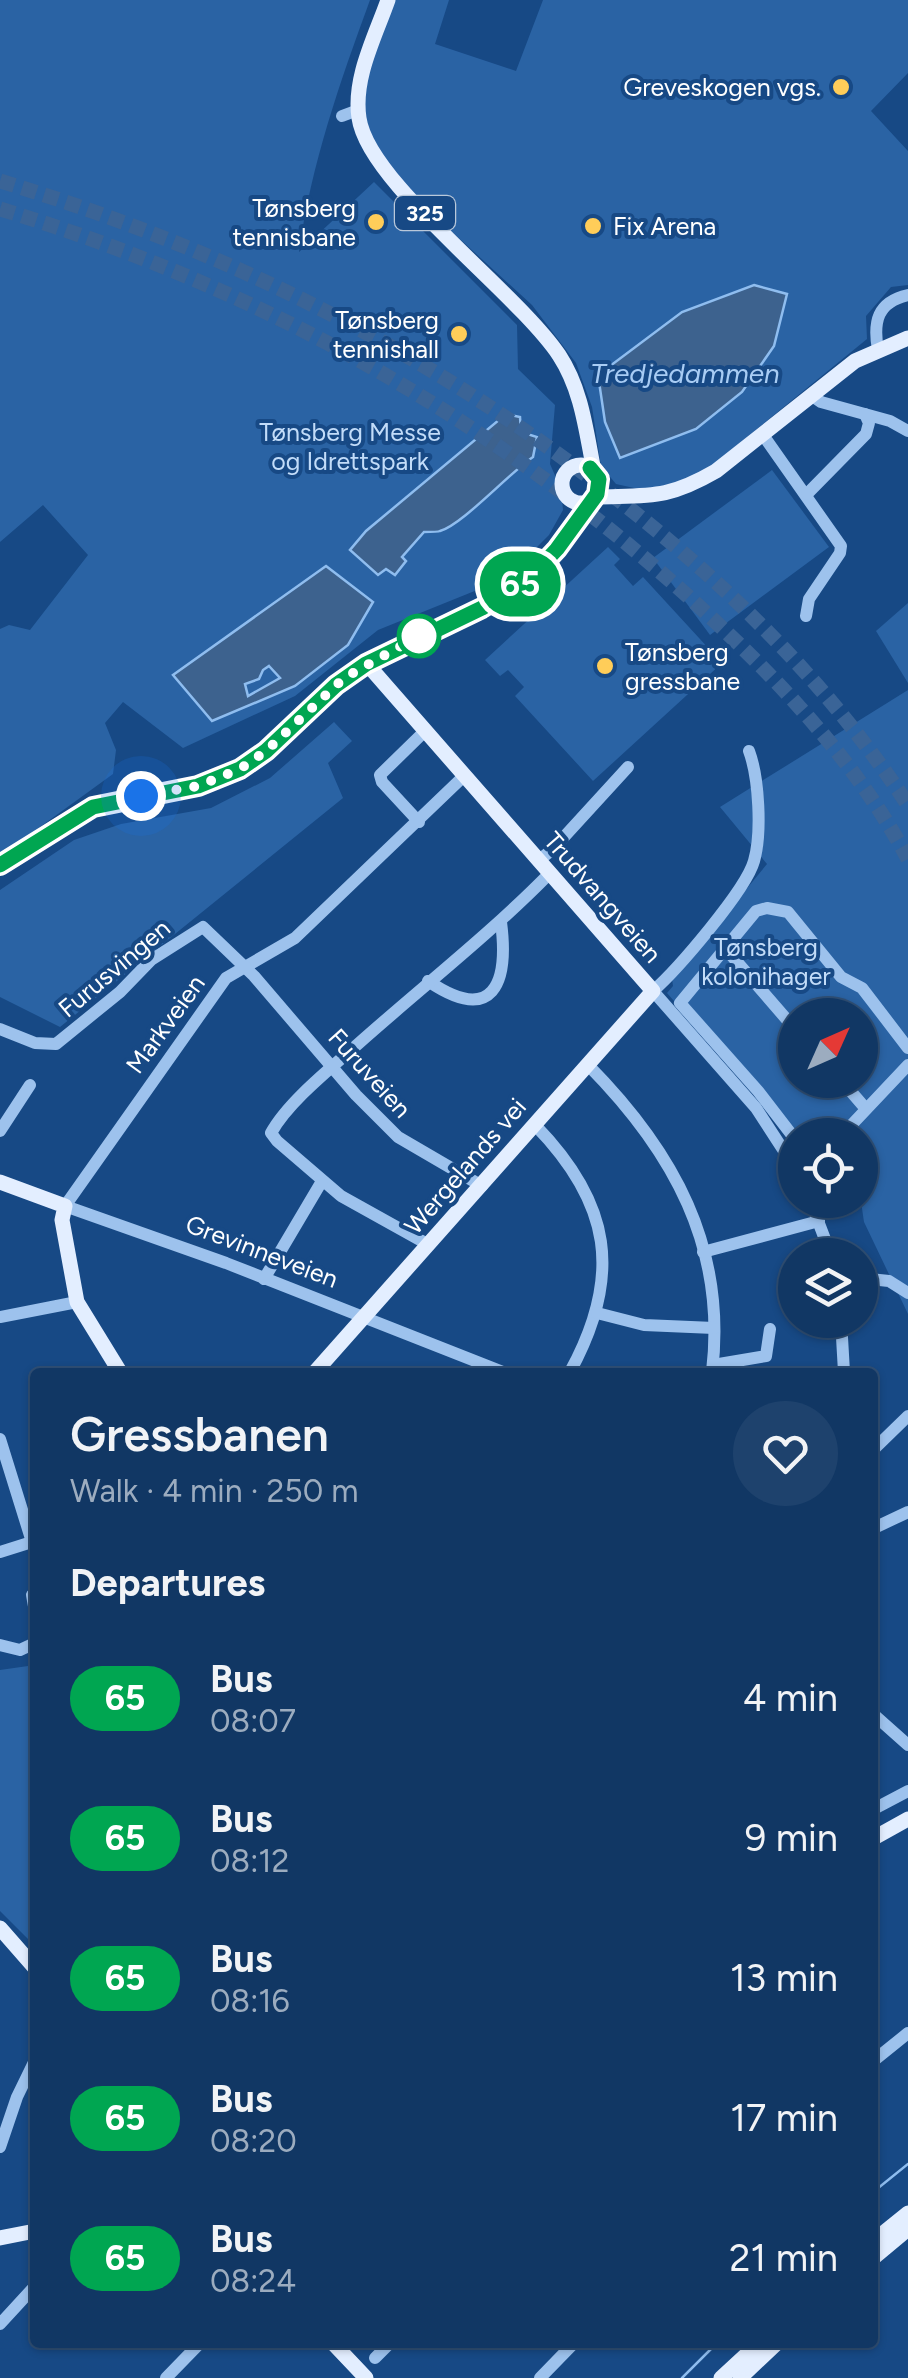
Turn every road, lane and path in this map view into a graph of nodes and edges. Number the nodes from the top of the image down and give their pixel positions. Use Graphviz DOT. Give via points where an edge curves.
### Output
graph roads {
  1 [pos="388,0"];
  2 [pos="908,295"];
  3 [pos="908,338"];
  4 [pos="878,350"];
  5 [pos="811,395"];
  6 [pos="865,414"];
  7 [pos="908,431"];
  8 [pos="586,432"];
  9 [pos="763,434"];
  10 [pos="574,467"];
  11 [pos="597,475"];
  12 [pos="807,494"];
  13 [pos="568,497"];
  14 [pos="640,497"];
  15 [pos="592,499"];
  16 [pos="515,587"];
  17 [pos="806,616"];
  18 [pos="366,664"];
  19 [pos="424,732"];
  20 [pos="749,751"];
  21 [pos="628,766"];
  22 [pos="464,776"];
  23 [pos="419,822"];
  24 [pos="538,861"];
  25 [pos="0,865"];
  26 [pos="549,874"];
  27 [pos="501,922"];
  28 [pos="724,948"];
  29 [pos="243,966"];
  30 [pos="428,981"];
  31 [pos="652,992"];
  32 [pos="778,1010"];
  33 [pos="0,1028"];
  34 [pos="908,1048"];
  35 [pos="588,1064"];
  36 [pos="908,1065"];
  37 [pos="334,1066"];
  38 [pos="30,1085"];
  39 [pos="857,1098"];
  40 [pos="866,1109"];
  41 [pos="778,1118"];
  42 [pos="858,1118"];
  43 [pos="535,1125"];
  44 [pos="0,1132"];
  45 [pos="778,1142"];
  46 [pos="322,1181"];
  47 [pos="0,1182"];
  48 [pos="482,1186"];
  49 [pos="65,1206"];
  50 [pos="818,1218"];
  51 [pos="819,1221"];
  52 [pos="824,1238"];
  53 [pos="429,1245"];
  54 [pos="704,1252"];
  55 [pos="264,1279"];
  56 [pos="878,1280"];
  57 [pos="908,1293"];
  58 [pos="77,1302"];
  59 [pos="597,1313"];
  60 [pos="0,1317"];
  61 [pos="365,1319"];
  62 [pos="714,1328"];
  63 [pos="770,1330"];
  64 [pos="843,1338"];
  65 [pos="118,1368"];
  66 [pos="319,1368"];
  67 [pos="493,1368"];
  68 [pos="572,1368"];
  69 [pos="713,1368"];
  70 [pos="717,1368"];
  71 [pos="844,1368"];
  72 [pos="908,1416"];
  73 [pos="0,1439"];
  74 [pos="878,1444"];
  75 [pos="908,1512"];
  76 [pos="878,1526"];
  77 [pos="30,1529"];
  78 [pos="30,1542"];
  79 [pos="0,1552"];
  80 [pos="0,1645"];
  81 [pos="30,1645"];
  82 [pos="878,1718"];
  83 [pos="908,1745"];
  84 [pos="908,1791"];
  85 [pos="878,1807"];
  86 [pos="908,1819"];
  87 [pos="878,1834"];
  88 [pos="0,1928"];
  89 [pos="30,1962"];
  90 [pos="908,2033"];
  91 [pos="878,2057"];
  92 [pos="30,2069"];
  93 [pos="5,2115"];
  94 [pos="0,2147"];
  95 [pos="908,2213"];
  96 [pos="908,2229"];
  97 [pos="30,2232"];
  98 [pos="878,2237"];
  99 [pos="0,2238"];
  100 [pos="878,2254"];
  101 [pos="30,2291"];
  102 [pos="0,2324"];
  103 [pos="194,2348"];
  104 [pos="338,2348"];
  105 [pos="348,2348"];
  106 [pos="385,2348"];
  107 [pos="569,2348"];
  108 [pos="754,2348"];
  109 [pos="772,2348"];
  110 [pos="375,2358"];
  111 [pos="166,2378"];
  112 [pos="366,2378"];
  113 [pos="376,2378"];
  114 [pos="540,2378"];
  115 [pos="722,2378"];
  116 [pos="740,2378"];
  1 -- 8 [label="main road, 325" via="350,113 391,178 548,340 573,382"];
  2 -- 4 [label="street" via="880,311 874,325"];
  3 -- 4 [label="main road"];
  4 -- 5 [label="main road"];
  5 -- 6 [label="street"];
  5 -- 9 [label="main road"];
  6 -- 7 [label="street"];
  6 -- 12 [label="street" via="866,434"];
  8 -- 10 [label="main road, 325"];
  8 -- 11 [label="main road, 325"];
  9 -- 12 [label="street"];
  9 -- 14 [label="main road" via="697,482"];
  10 -- 11 [label="main road"];
  10 -- 13 [label="main road, 325" via="563,480"];
  11 -- 14 [label="main road"];
  11 -- 15 [label="main road, 325"];
  12 -- 17 [label="street" via="841,546"];
  13 -- 15 [label="main road" via="578,503"];
  13 -- 16 [label="main road, 325" via="563,528"];
  14 -- 15 [label="main road"];
  15 -- 16 [label="main road, 325" via="541,568"];
  16 -- 18 [label="main road, 325"];
  18 -- 19 [label="main road, Trudvangveien"];
  18 -- 25 [label="main road, 325" via="240,769 198,786 93,807"];
  19 -- 22 [label="main road, Trudvangveien"];
  19 -- 23 [label="street" via="380,775"];
  20 -- 31 [label="street" via="757,776 754,859 744,883"];
  21 -- 24 [label="street"];
  22 -- 23 [label="street, Markveien"];
  22 -- 24 [label="main road, Trudvangveien"];
  23 -- 29 [label="street, Markveien" via="295,938"];
  24 -- 26 [label="main road, Trudvangveien"];
  26 -- 27 [label="street"];
  26 -- 31 [label="main road, Trudvangveien"];
  27 -- 30 [label="street"];
  27 -- 30 [label="street" via="500,977 486,996 464,1001"];
  28 -- 32 [label="street"];
  28 -- 34 [label="street" via="756,911 788,912 841,977 862,988"];
  28 -- 41 [label="street" via="680,1003"];
  29 -- 33 [label="street, Furusvingen" via="199,927 142,967 56,1044 35,1044"];
  29 -- 37 [label="street, Furuveien"];
  29 -- 49 [label="street, Markveien" via="218,988"];
  30 -- 37 [label="street"];
  31 -- 35 [label="main road, Wergelands vei"];
  31 -- 45 [label="street, Trudvangveien"];
  35 -- 43 [label="main road, Wergelands vei"];
  35 -- 54 [label="street" via="658,1147"];
  36 -- 40 [label="street"];
  37 -- 46 [label="street" via="273,1128 273,1138"];
  37 -- 48 [label="street, Furuveien" via="398,1137"];
  38 -- 44 [label="street"];
  39 -- 40 [label="street"];
  40 -- 42 [label="street"];
  43 -- 48 [label="main road, Wergelands vei"];
  43 -- 59 [label="street" via="564,1155 596,1216 602,1270"];
  46 -- 53 [label="street"];
  46 -- 55 [label="street"];
  47 -- 49 [label="main road, Grevinneveien"];
  48 -- 53 [label="main road, Wergelands vei"];
  49 -- 55 [label="street, Grevinneveien"];
  49 -- 58 [label="main road"];
  50 -- 51 [label="street"];
  51 -- 52 [label="street"];
  51 -- 54 [label="street"];
  53 -- 61 [label="main road, Wergelands vei"];
  54 -- 62 [label="street"];
  55 -- 61 [label="street, Grevinneveien"];
  56 -- 57 [label="street"];
  58 -- 60 [label="street"];
  58 -- 65 [label="main road"];
  59 -- 62 [label="street" via="644,1325"];
  59 -- 68 [label="street"];
  61 -- 66 [label="main road, Wergelands vei"];
  61 -- 67 [label="street, Grevinneveien"];
  62 -- 69 [label="street"];
  63 -- 70 [label="street" via="766,1356"];
  64 -- 71 [label="street"];
  72 -- 74 [label="street"];
  73 -- 77 [label="street"];
  75 -- 76 [label="street"];
  78 -- 79 [label="street"];
  80 -- 81 [label="street"];
  82 -- 83 [label="street"];
  84 -- 85 [label="street"];
  86 -- 87 [label="main road"];
  88 -- 89 [label="main road"];
  90 -- 91 [label="street"];
  92 -- 93 [label="street"];
  93 -- 94 [label="street"];
  95 -- 98 [label="main road"];
  96 -- 100 [label="main road"];
  97 -- 99 [label="main road"];
  101 -- 102 [label="street"];
  103 -- 111 [label="street"];
  104 -- 112 [label="main road"];
  105 -- 113 [label="main road"];
  106 -- 110 [label="street"];
  107 -- 114 [label="street"];
  108 -- 115 [label="main road"];
  109 -- 116 [label="main road"];
}
